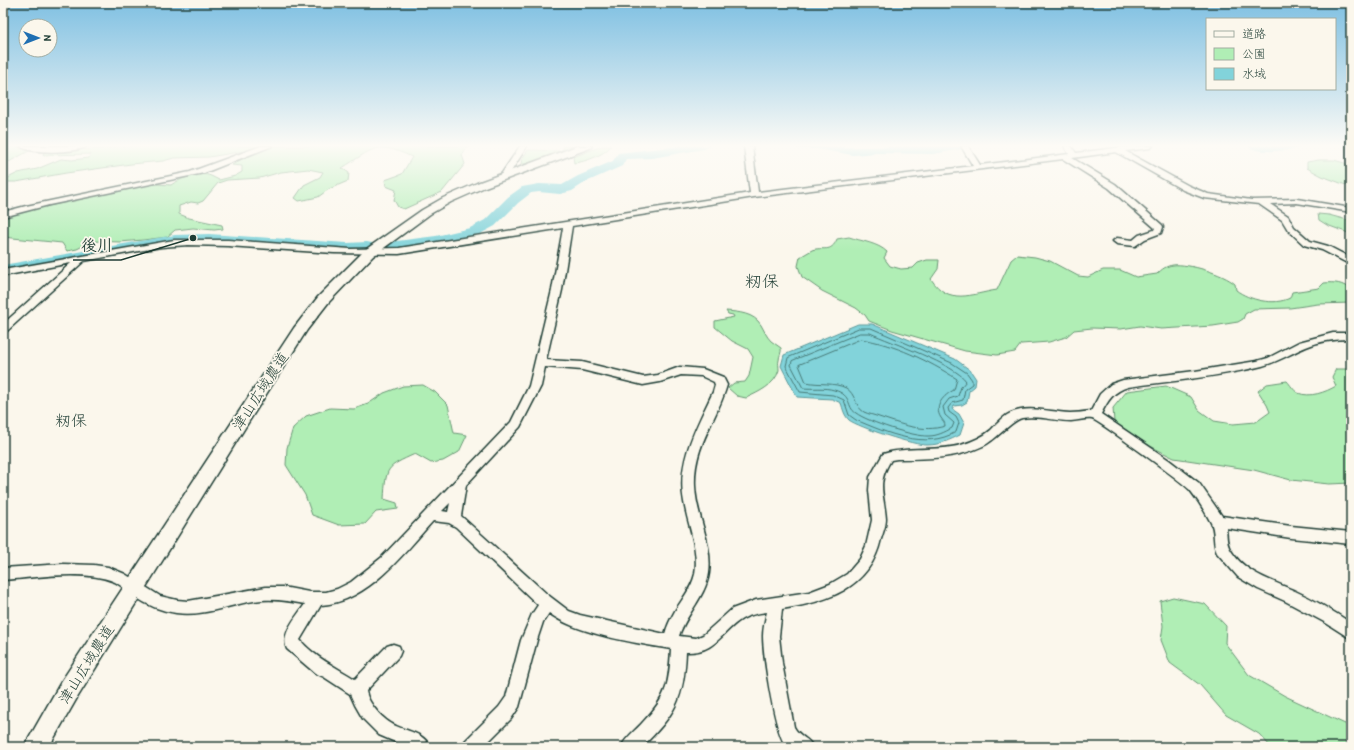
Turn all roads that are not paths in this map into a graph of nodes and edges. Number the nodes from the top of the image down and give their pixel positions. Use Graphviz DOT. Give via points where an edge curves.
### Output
graph roads {
  1 [pos="157,181"];
  2 [pos="492,181"];
  3 [pos="752,181"];
  4 [pos="870,181"];
  5 [pos="1104,181"];
  6 [pos="1175,181"];
  7 [pos="754,195"];
  8 [pos="1261,202"];
  9 [pos="1351,210"];
  10 [pos="3,215"];
  11 [pos="568,224"];
  12 [pos="1117,241"];
  13 [pos="369,253"];
  14 [pos="82,258"];
  15 [pos="1351,262"];
  16 [pos="3,273"];
  17 [pos="3,329"];
  18 [pos="1351,336"];
  19 [pos="541,363"];
  20 [pos="1095,415"];
  21 [pos="460,482"];
  22 [pos="429,516"];
  23 [pos="454,518"];
  24 [pos="1218,521"];
  25 [pos="1351,538"];
  26 [pos="3,574"];
  27 [pos="134,587"];
  28 [pos="316,599"];
  29 [pos="547,603"];
  30 [pos="776,604"];
  31 [pos="1351,632"];
  32 [pos="675,643"];
  33 [pos="392,651"];
  34 [pos="357,688"];
  35 [pos="36,747"];
  36 [pos="421,747"];
  37 [pos="471,747"];
  38 [pos="630,747"];
  39 [pos="804,747"];
  1 -- 10 [label="street"];
  2 -- 13 [label="street, 津山広域農道" via="453,197 426,212"];
  3 -- 7 [label="street"];
  4 -- 7 [label="street"];
  5 -- 12 [label="street" via="1159,227 1158,231 1142,237 1136,243"];
  6 -- 8 [label="street" via="1198,193 1242,202"];
  7 -- 11 [label="street"];
  8 -- 9 [label="street" via="1283,200"];
  8 -- 15 [label="street" via="1285,218 1306,243 1325,248"];
  11 -- 13 [label="street" via="420,249"];
  11 -- 19 [label="street"];
  13 -- 14 [label="street" via="180,242"];
  13 -- 27 [label="street, 津山広域農道" via="323,300 301,328"];
  14 -- 16 [label="street"];
  14 -- 17 [label="street"];
  18 -- 20 [label="street" via="1333,336 1303,344 1272,360 1257,364 1127,383 1115,387 1104,397"];
  19 -- 21 [label="street" via="535,386 516,424"];
  19 -- 32 [label="street" via="582,366 642,381 680,371 703,373 719,380 719,392 688,467 690,501 703,563 700,583 680,615"];
  20 -- 24 [label="street" via="1186,478 1204,498"];
  20 -- 30 [label="street" via="1070,417 1042,413 1022,414 1011,418 994,434 979,443 962,449 934,454 897,454 888,457 876,477 878,531 866,563 852,578 835,588 810,598"];
  21 -- 22 [label="street"];
  21 -- 23 [label="street"];
  22 -- 23 [label="street"];
  22 -- 28 [label="street" via="386,562 366,579 335,596"];
  23 -- 29 [label="street"];
  24 -- 25 [label="street"];
  24 -- 31 [label="street" via="1222,549 1244,572 1263,585 1331,618"];
  26 -- 27 [label="street" via="65,570 102,572 120,578"];
  27 -- 28 [label="street" via="151,599 189,608 268,592"];
  27 -- 35 [label="street, 津山広域農道"];
  28 -- 34 [label="street" via="312,609 294,633 292,644 321,668"];
  29 -- 32 [label="street" via="564,616 579,622"];
  29 -- 37 [label="street" via="529,640 513,701 506,713"];
  30 -- 32 [label="street" via="756,607 737,614 708,640 696,645"];
  30 -- 39 [label="street" via="772,643 786,728 791,739"];
  32 -- 38 [label="street" via="676,686 668,703 648,730"];
  33 -- 34 [label="street"];
  34 -- 36 [label="street" via="357,694 374,719 389,732 411,739"];
}
